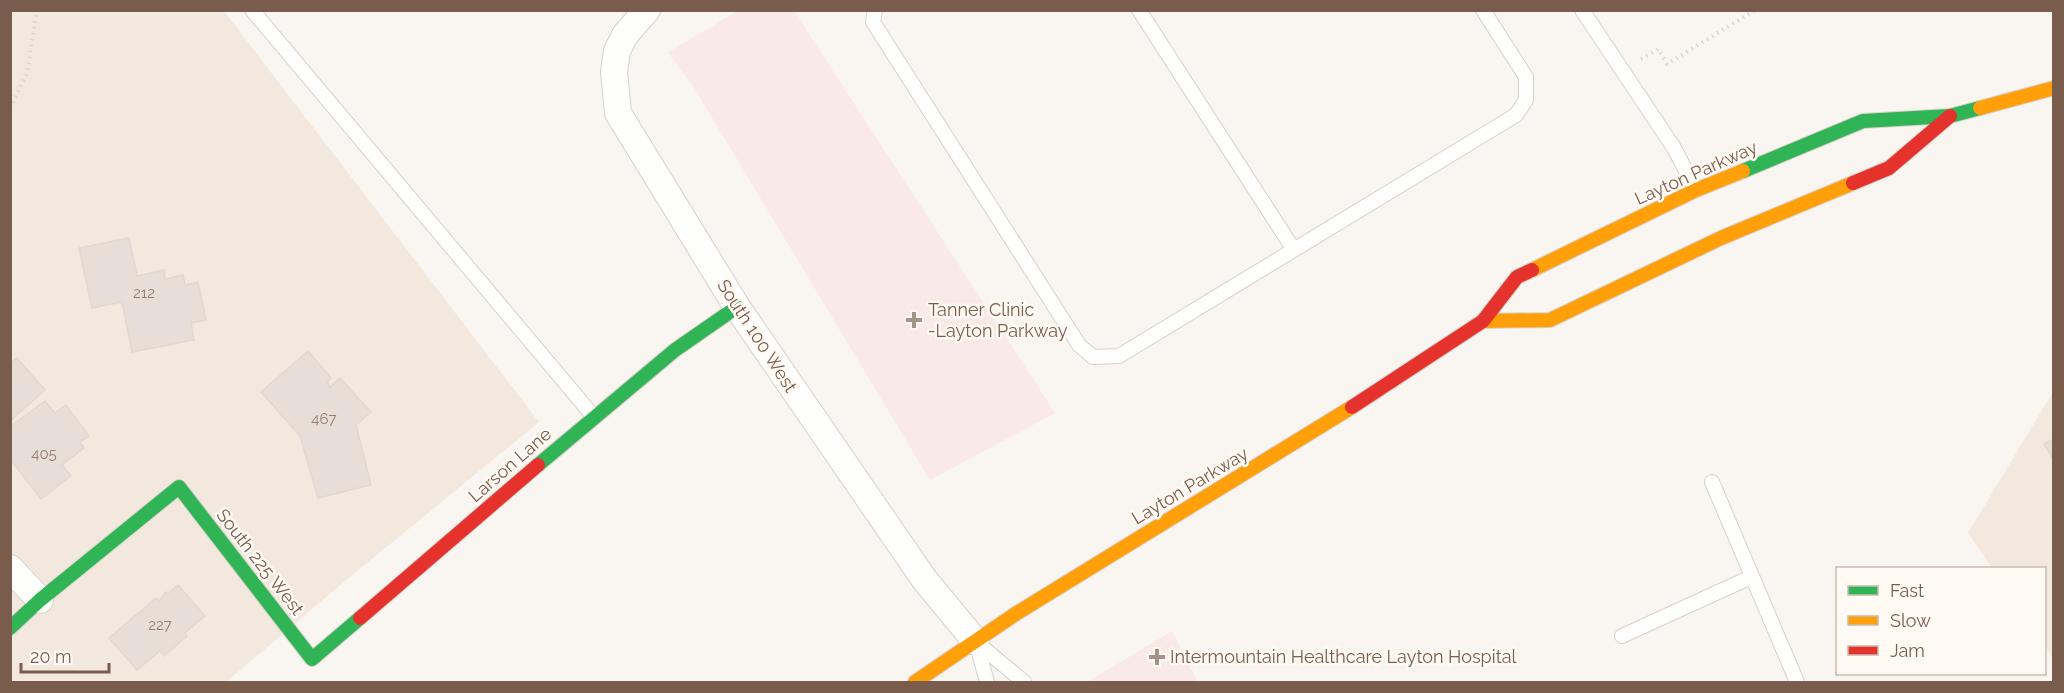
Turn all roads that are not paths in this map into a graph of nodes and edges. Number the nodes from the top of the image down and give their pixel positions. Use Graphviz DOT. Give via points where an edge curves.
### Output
graph roads {
  1 [pos="252,10"];
  2 [pos="647,10"];
  3 [pos="875,10"];
  4 [pos="1139,10"];
  5 [pos="1483,10"];
  6 [pos="1582,10"];
  7 [pos="2054,88"];
  8 [pos="1950,116"];
  9 [pos="1696,190"];
  10 [pos="1294,249"];
  11 [pos="737,307"];
  12 [pos="1483,321"];
  13 [pos="594,417"];
  14 [pos="1712,482"];
  15 [pos="10,568"];
  16 [pos="1751,577"];
  17 [pos="40,600"];
  18 [pos="10,628"];
  19 [pos="1622,636"];
  20 [pos="976,642"];
  21 [pos="312,659"];
  22 [pos="915,682"];
  23 [pos="987,682"];
  24 [pos="1024,682"];
  25 [pos="1797,682"];
  1 -- 13 [label="lane"];
  2 -- 11 [label="street, South 100 West" via="617,51 614,72 618,113"];
  3 -- 10 [label="lane" via="873,22 1079,345 1094,357 1119,356"];
  4 -- 10 [label="lane"];
  5 -- 10 [label="lane" via="1526,77 1526,100 1516,115"];
  6 -- 9 [label="lane" via="1674,148"];
  7 -- 8 [label="main road, Layton Parkway"];
  8 -- 9 [label="main road, Layton Parkway" via="1863,121"];
  8 -- 12 [label="main road, Layton Parkway" via="1889,168 1721,238 1550,320"];
  9 -- 12 [label="main road, Layton Parkway" via="1517,277"];
  11 -- 13 [label="main road, Larson Lane" via="675,350"];
  11 -- 20 [label="street, South 100 West" via="924,579"];
  12 -- 20 [label="main road, Layton Parkway" via="1327,424 1017,613"];
  13 -- 21 [label="main road, Larson Lane"];
  14 -- 16 [label="lane"];
  15 -- 17 [label="street"];
  16 -- 19 [label="lane"];
  16 -- 25 [label="lane"];
  17 -- 18 [label="main road"];
  17 -- 21 [label="main road, South 225 West" via="179,487"];
  20 -- 22 [label="main road, Layton Parkway"];
  20 -- 23 [label="lane"];
  20 -- 24 [label="lane"];
}
